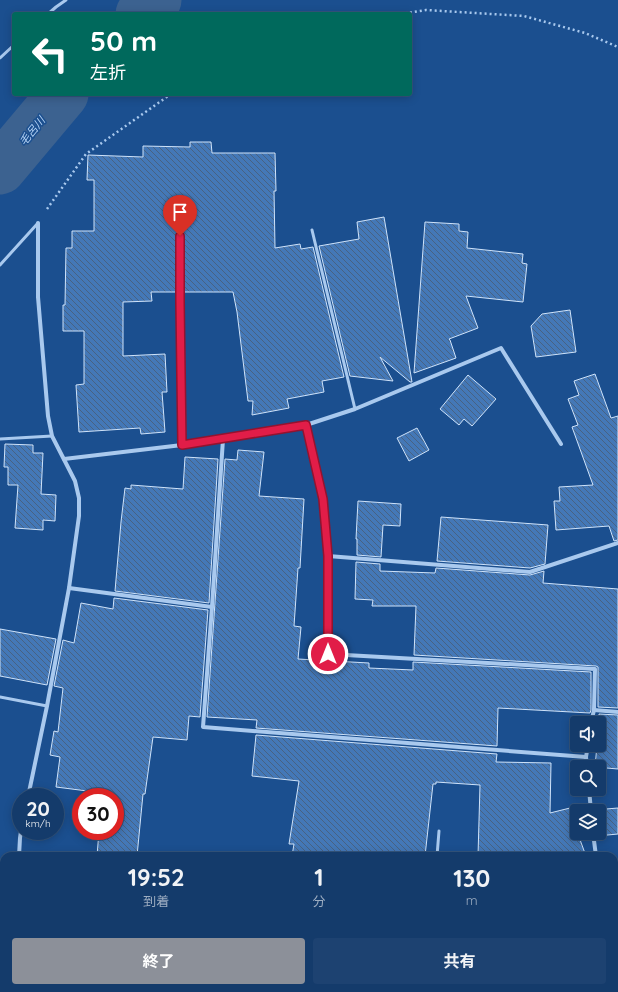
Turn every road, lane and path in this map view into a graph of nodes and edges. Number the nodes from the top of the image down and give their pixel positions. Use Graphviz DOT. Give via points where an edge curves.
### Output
graph roads {
  1 [pos="66,0"];
  2 [pos="50,12"];
  3 [pos="412,12"];
  4 [pos="12,47"];
  5 [pos="618,47"];
  6 [pos="0,58"];
  7 [pos="168,96"];
  8 [pos="38,222"];
  9 [pos="180,222"];
  10 [pos="312,230"];
  11 [pos="0,265"];
  12 [pos="355,409"];
  13 [pos="306,425"];
  14 [pos="52,436"];
  15 [pos="0,439"];
  16 [pos="223,439"];
  17 [pos="561,444"];
  18 [pos="182,445"];
  19 [pos="64,458"];
  20 [pos="618,543"];
  21 [pos="328,556"];
  22 [pos="69,588"];
  23 [pos="212,607"];
  24 [pos="0,697"];
  25 [pos="47,706"];
  26 [pos="594,710"];
  27 [pos="618,712"];
  28 [pos="593,716"];
  29 [pos="587,752"];
  30 [pos="586,757"];
  31 [pos="30,788"];
  32 [pos="438,831"];
  33 [pos="20,840"];
  34 [pos="594,840"];
  35 [pos="19,852"];
  36 [pos="437,852"];
  37 [pos="595,852"];
  1 -- 2 [label="lane"];
  3 -- 5 [label="path" via="426,10 524,16 585,33"];
  4 -- 6 [label="lane"];
  7 -- 8 [label="path" via="86,154"];
  8 -- 11 [label="lane"];
  8 -- 14 [label="street" via="38,297"];
  9 -- 18 [label="lane"];
  10 -- 12 [label="lane"];
  12 -- 13 [label="street"];
  12 -- 17 [label="street" via="501,348"];
  13 -- 16 [label="street"];
  13 -- 21 [label="street" via="323,499"];
  14 -- 15 [label="lane"];
  14 -- 19 [label="street"];
  16 -- 18 [label="street"];
  16 -- 23 [label="street"];
  18 -- 19 [label="street"];
  19 -- 22 [label="street" via="75,481 79,498"];
  20 -- 21 [label="street" via="530,572"];
  21 -- 26 [label="street" via="328,654 595,669"];
  22 -- 23 [label="street"];
  22 -- 25 [label="street"];
  23 -- 30 [label="street" via="203,727"];
  24 -- 25 [label="lane"];
  25 -- 31 [label="street"];
  26 -- 27 [label="street"];
  26 -- 28 [label="street"];
  29 -- 30 [label="street"];
  32 -- 36 [label="lane"];
  33 -- 35 [label="street"];
  34 -- 37 [label="street"];
}
